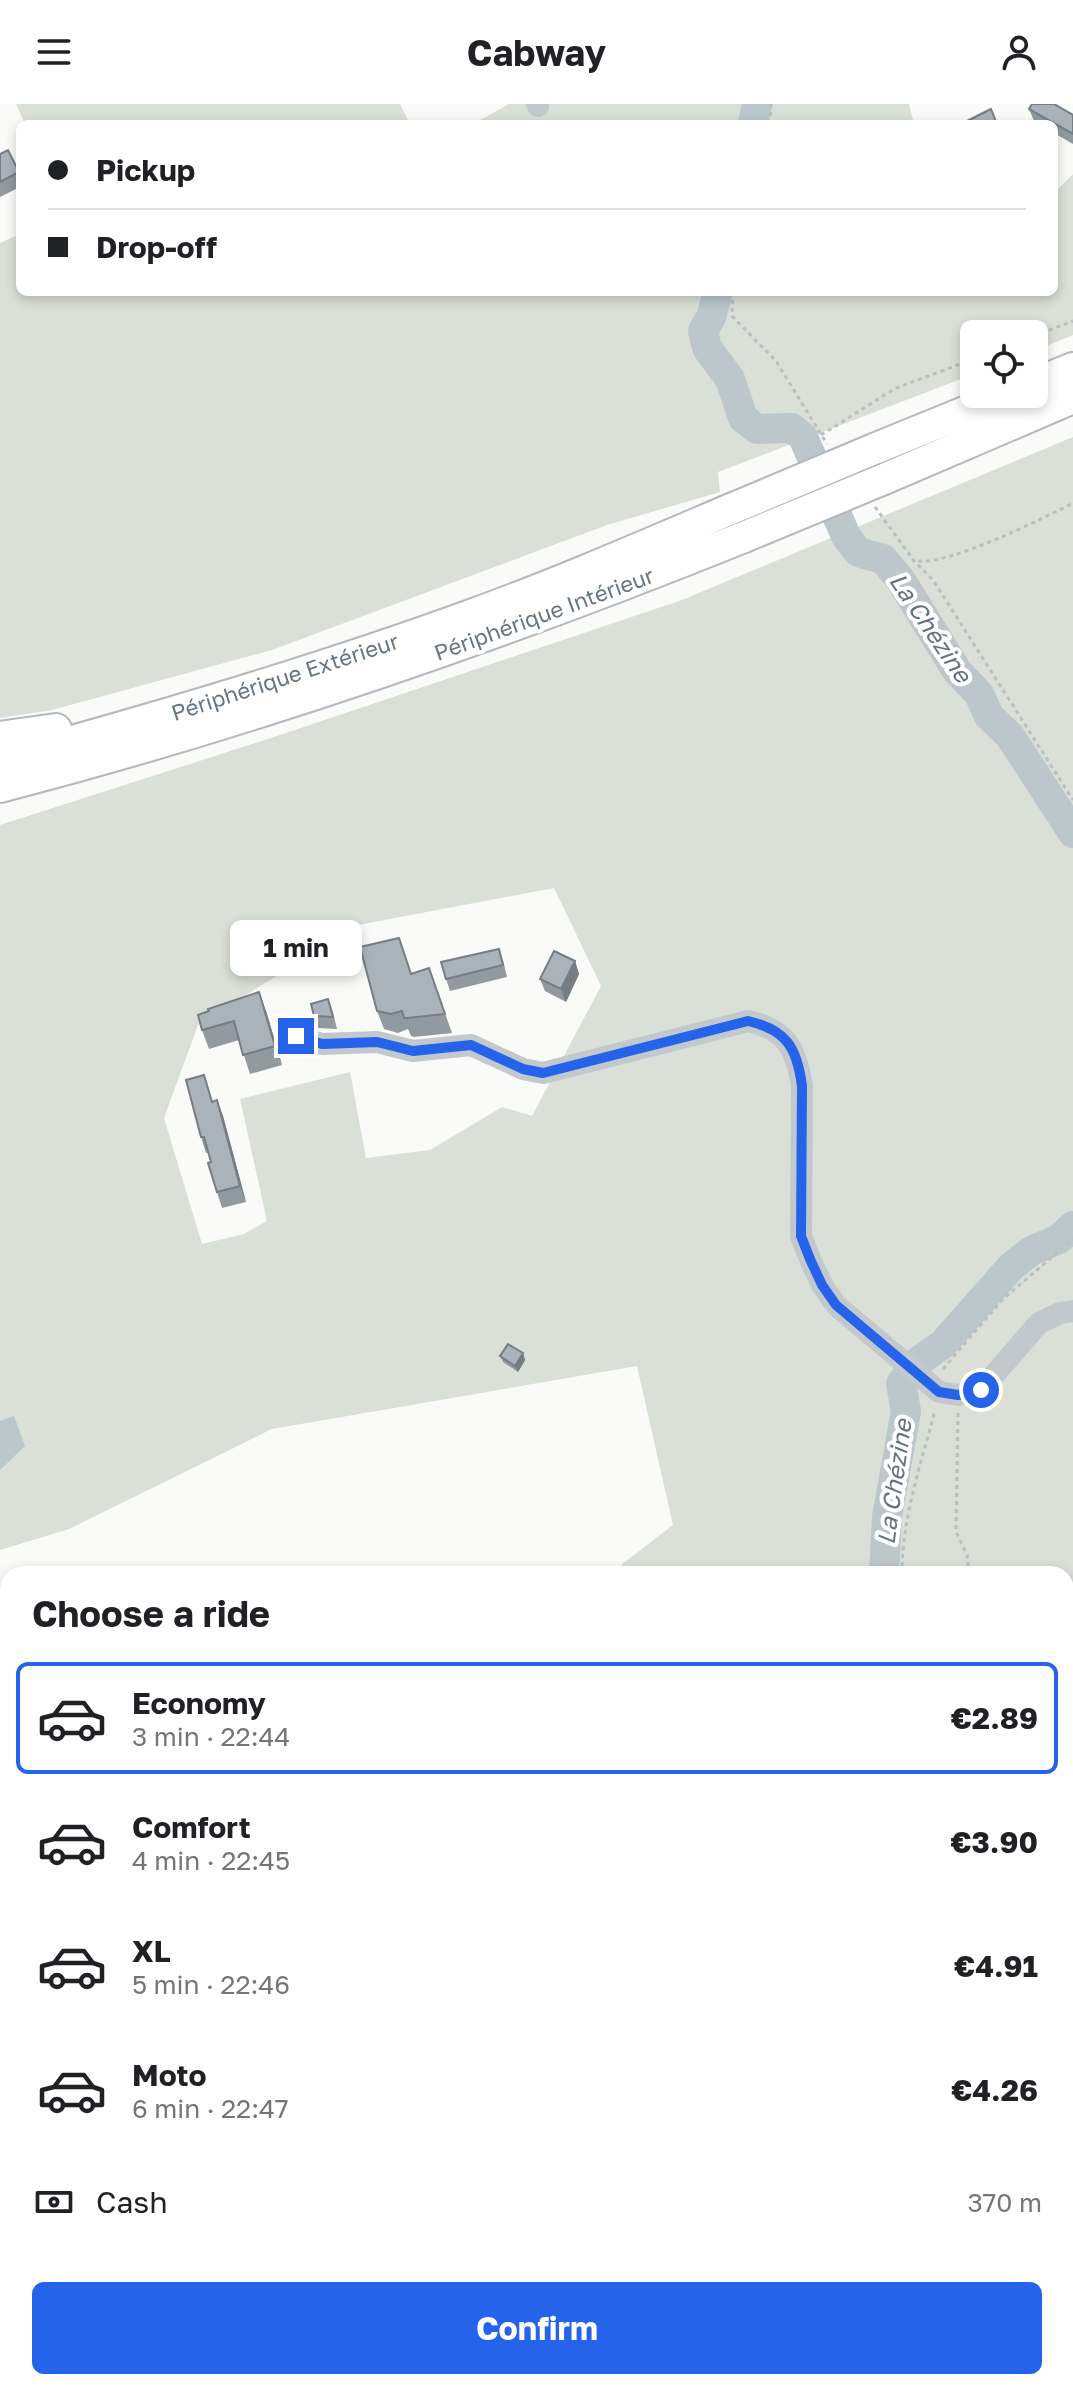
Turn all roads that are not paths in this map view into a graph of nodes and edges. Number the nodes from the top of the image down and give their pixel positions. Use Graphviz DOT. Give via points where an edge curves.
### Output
graph roads {
  1 [pos="1073,368"];
  2 [pos="1048,378"];
  3 [pos="1073,398"];
  4 [pos="975,408"];
  5 [pos="95,736"];
  6 [pos="0,737"];
  7 [pos="0,761"];
  8 [pos="0,787"];
  9 [pos="296,1036"];
  10 [pos="1073,1311"];
  1 -- 2 [label="highway"];
  3 -- 8 [label="highway, Périphérique Intérieur, bridge" via="876,489 530,620 301,700"];
  4 -- 5 [label="highway, Périphérique Extérieur, bridge" via="590,569 412,636"];
  5 -- 6 [label="highway" via="78,725"];
  5 -- 7 [label="highway, Périphérique Extérieur"];
  9 -- 10 [label="street" via="322,1044 377,1042 413,1051 471,1045 543,1073 748,1021 771,1026 789,1043 802,1086 801,1236 836,1305 942,1391 981,1390 1039,1323"];
}
